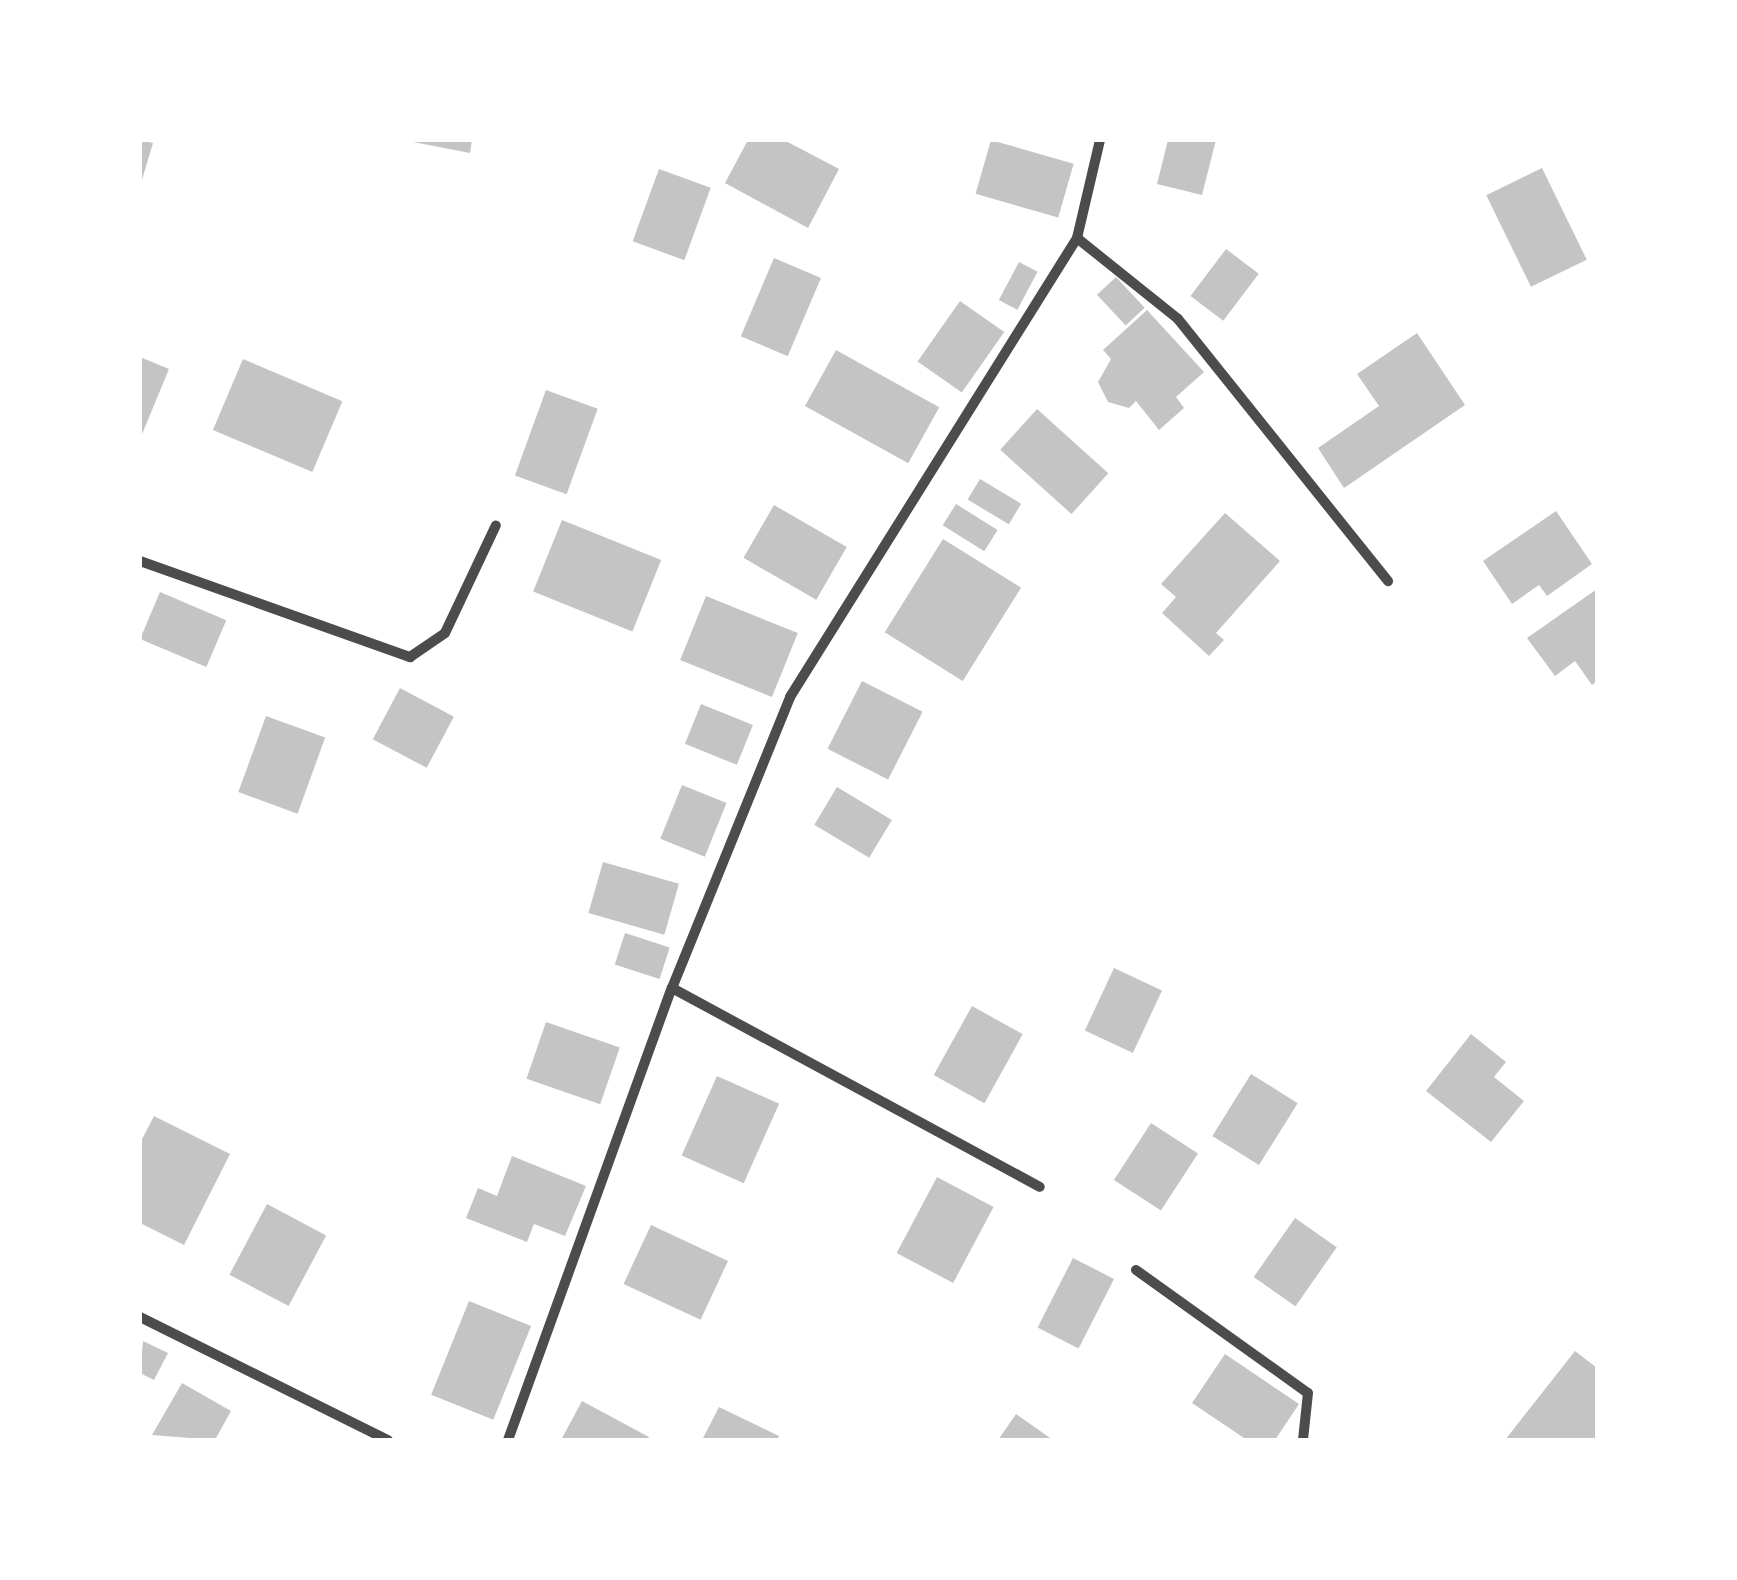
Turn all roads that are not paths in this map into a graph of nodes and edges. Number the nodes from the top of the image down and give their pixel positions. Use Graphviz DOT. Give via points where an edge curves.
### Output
graph roads {
  1 [pos="1100,140"];
  2 [pos="1078,238"];
  3 [pos="496,525"];
  4 [pos="140,561"];
  5 [pos="1388,581"];
  6 [pos="672,988"];
  7 [pos="1040,1187"];
  8 [pos="1136,1270"];
  9 [pos="140,1317"];
  10 [pos="388,1440"];
  11 [pos="508,1440"];
  12 [pos="1302,1440"];
  1 -- 2 [label="street"];
  2 -- 5 [label="street" via="1178,319"];
  2 -- 6 [label="street" via="790,697"];
  3 -- 4 [label="street" via="445,633 410,656"];
  6 -- 7 [label="street"];
  6 -- 11 [label="street"];
  8 -- 12 [label="street" via="1308,1394"];
  9 -- 10 [label="street"];
}
